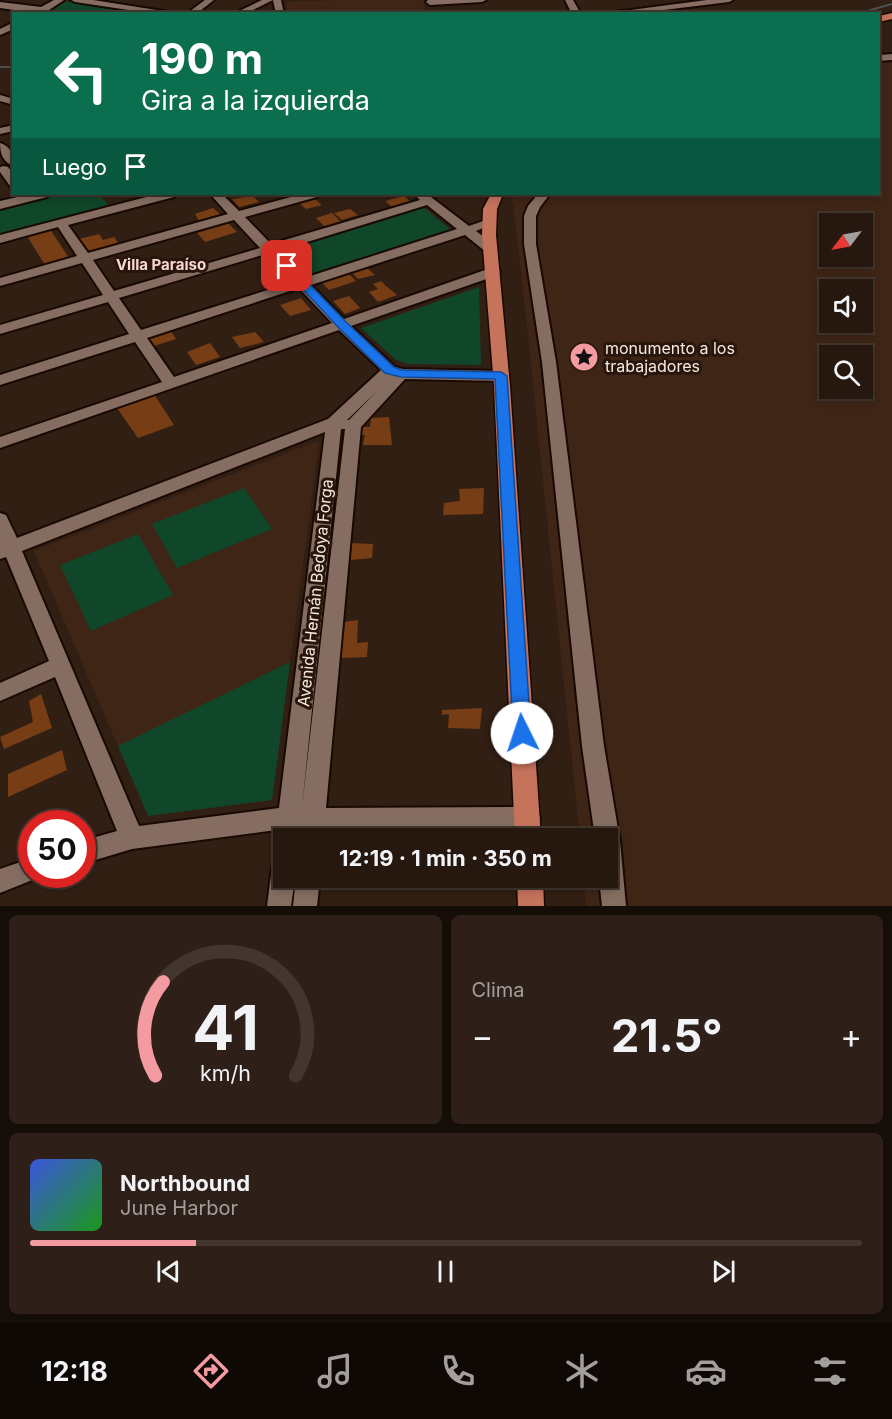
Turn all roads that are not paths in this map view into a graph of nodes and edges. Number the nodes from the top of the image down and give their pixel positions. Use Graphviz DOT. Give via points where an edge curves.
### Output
graph roads {
  1 [pos="12,0"];
  2 [pos="60,0"];
  3 [pos="75,0"];
  4 [pos="160,0"];
  5 [pos="210,0"];
  6 [pos="269,0"];
  7 [pos="475,0"];
  8 [pos="482,0"];
  9 [pos="729,0"];
  10 [pos="430,1"];
  11 [pos="107,2"];
  12 [pos="690,2"];
  13 [pos="1,5"];
  14 [pos="135,8"];
  15 [pos="147,9"];
  16 [pos="40,12"];
  17 [pos="124,12"];
  18 [pos="166,12"];
  19 [pos="193,12"];
  20 [pos="242,12"];
  21 [pos="618,12"];
  22 [pos="0,146"];
  23 [pos="8,167"];
  24 [pos="109,195"];
  25 [pos="166,195"];
  26 [pos="217,195"];
  27 [pos="309,195"];
  28 [pos="496,195"];
  29 [pos="543,195"];
  30 [pos="21,196"];
  31 [pos="429,196"];
  32 [pos="0,205"];
  33 [pos="118,207"];
  34 [pos="237,215"];
  35 [pos="61,223"];
  36 [pos="483,232"];
  37 [pos="0,240"];
  38 [pos="270,249"];
  39 [pos="84,259"];
  40 [pos="494,272"];
  41 [pos="0,282"];
  42 [pos="303,283"];
  43 [pos="111,297"];
  44 [pos="342,325"];
  45 [pos="0,330"];
  46 [pos="139,336"];
  47 [pos="395,372"];
  48 [pos="501,376"];
  49 [pos="0,380"];
  50 [pos="171,384"];
  51 [pos="344,424"];
  52 [pos="0,443"];
  53 [pos="0,519"];
  54 [pos="6,550"];
  55 [pos="61,665"];
  56 [pos="0,692"];
  57 [pos="289,828"];
  58 [pos="313,828"];
  59 [pos="528,828"];
  60 [pos="605,828"];
  61 [pos="273,829"];
  62 [pos="132,838"];
  63 [pos="96,849"];
  64 [pos="18,874"];
  65 [pos="0,881"];
  66 [pos="281,888"];
  67 [pos="307,888"];
  68 [pos="530,888"];
  69 [pos="612,888"];
  70 [pos="279,906"];
  71 [pos="305,906"];
  72 [pos="531,906"];
  73 [pos="614,906"];
  1 -- 13 [label="street"];
  2 -- 16 [label="street"];
  3 -- 11 [label="street"];
  4 -- 15 [label="street"];
  5 -- 19 [label="street"];
  6 -- 20 [label="street"];
  7 -- 8 [label="street"];
  7 -- 10 [label="street"];
  9 -- 12 [label="street"];
  11 -- 14 [label="street"];
  12 -- 21 [label="street"];
  13 -- 16 [label="street"];
  14 -- 15 [label="street"];
  14 -- 17 [label="street"];
  15 -- 18 [label="street"];
  22 -- 23 [label="street"];
  24 -- 33 [label="street"];
  25 -- 33 [label="street"];
  26 -- 34 [label="street"];
  27 -- 34 [label="street"];
  28 -- 36 [label="main road"];
  29 -- 60 [label="street" via="530,216 530,244 549,362"];
  30 -- 32 [label="street"];
  31 -- 36 [label="street"];
  31 -- 38 [label="street"];
  33 -- 35 [label="street"];
  34 -- 38 [label="street"];
  34 -- 39 [label="street"];
  35 -- 37 [label="street"];
  35 -- 39 [label="street"];
  36 -- 40 [label="main road"];
  36 -- 42 [label="street"];
  38 -- 42 [label="street"];
  38 -- 43 [label="street"];
  39 -- 41 [label="street"];
  39 -- 43 [label="street"];
  40 -- 44 [label="street"];
  40 -- 48 [label="main road"];
  42 -- 44 [label="street"];
  42 -- 46 [label="street"];
  43 -- 45 [label="street"];
  43 -- 46 [label="street"];
  44 -- 47 [label="street"];
  44 -- 50 [label="street"];
  46 -- 49 [label="street"];
  46 -- 50 [label="street"];
  47 -- 48 [label="street"];
  47 -- 51 [label="street"];
  48 -- 59 [label="main road"];
  50 -- 52 [label="street"];
  51 -- 54 [label="street"];
  51 -- 57 [label="street, Avenida Hernán Bedoya Forga"];
  51 -- 58 [label="street, Avenida Hernán Bedoya Forga"];
  53 -- 54 [label="street"];
  54 -- 55 [label="street"];
  55 -- 56 [label="street"];
  55 -- 62 [label="street"];
  61 -- 62 [label="street"];
  62 -- 63 [label="street"];
  64 -- 65 [label="street"];
  66 -- 70 [label="street"];
  67 -- 71 [label="street"];
  68 -- 72 [label="main road"];
  69 -- 73 [label="street"];
}
